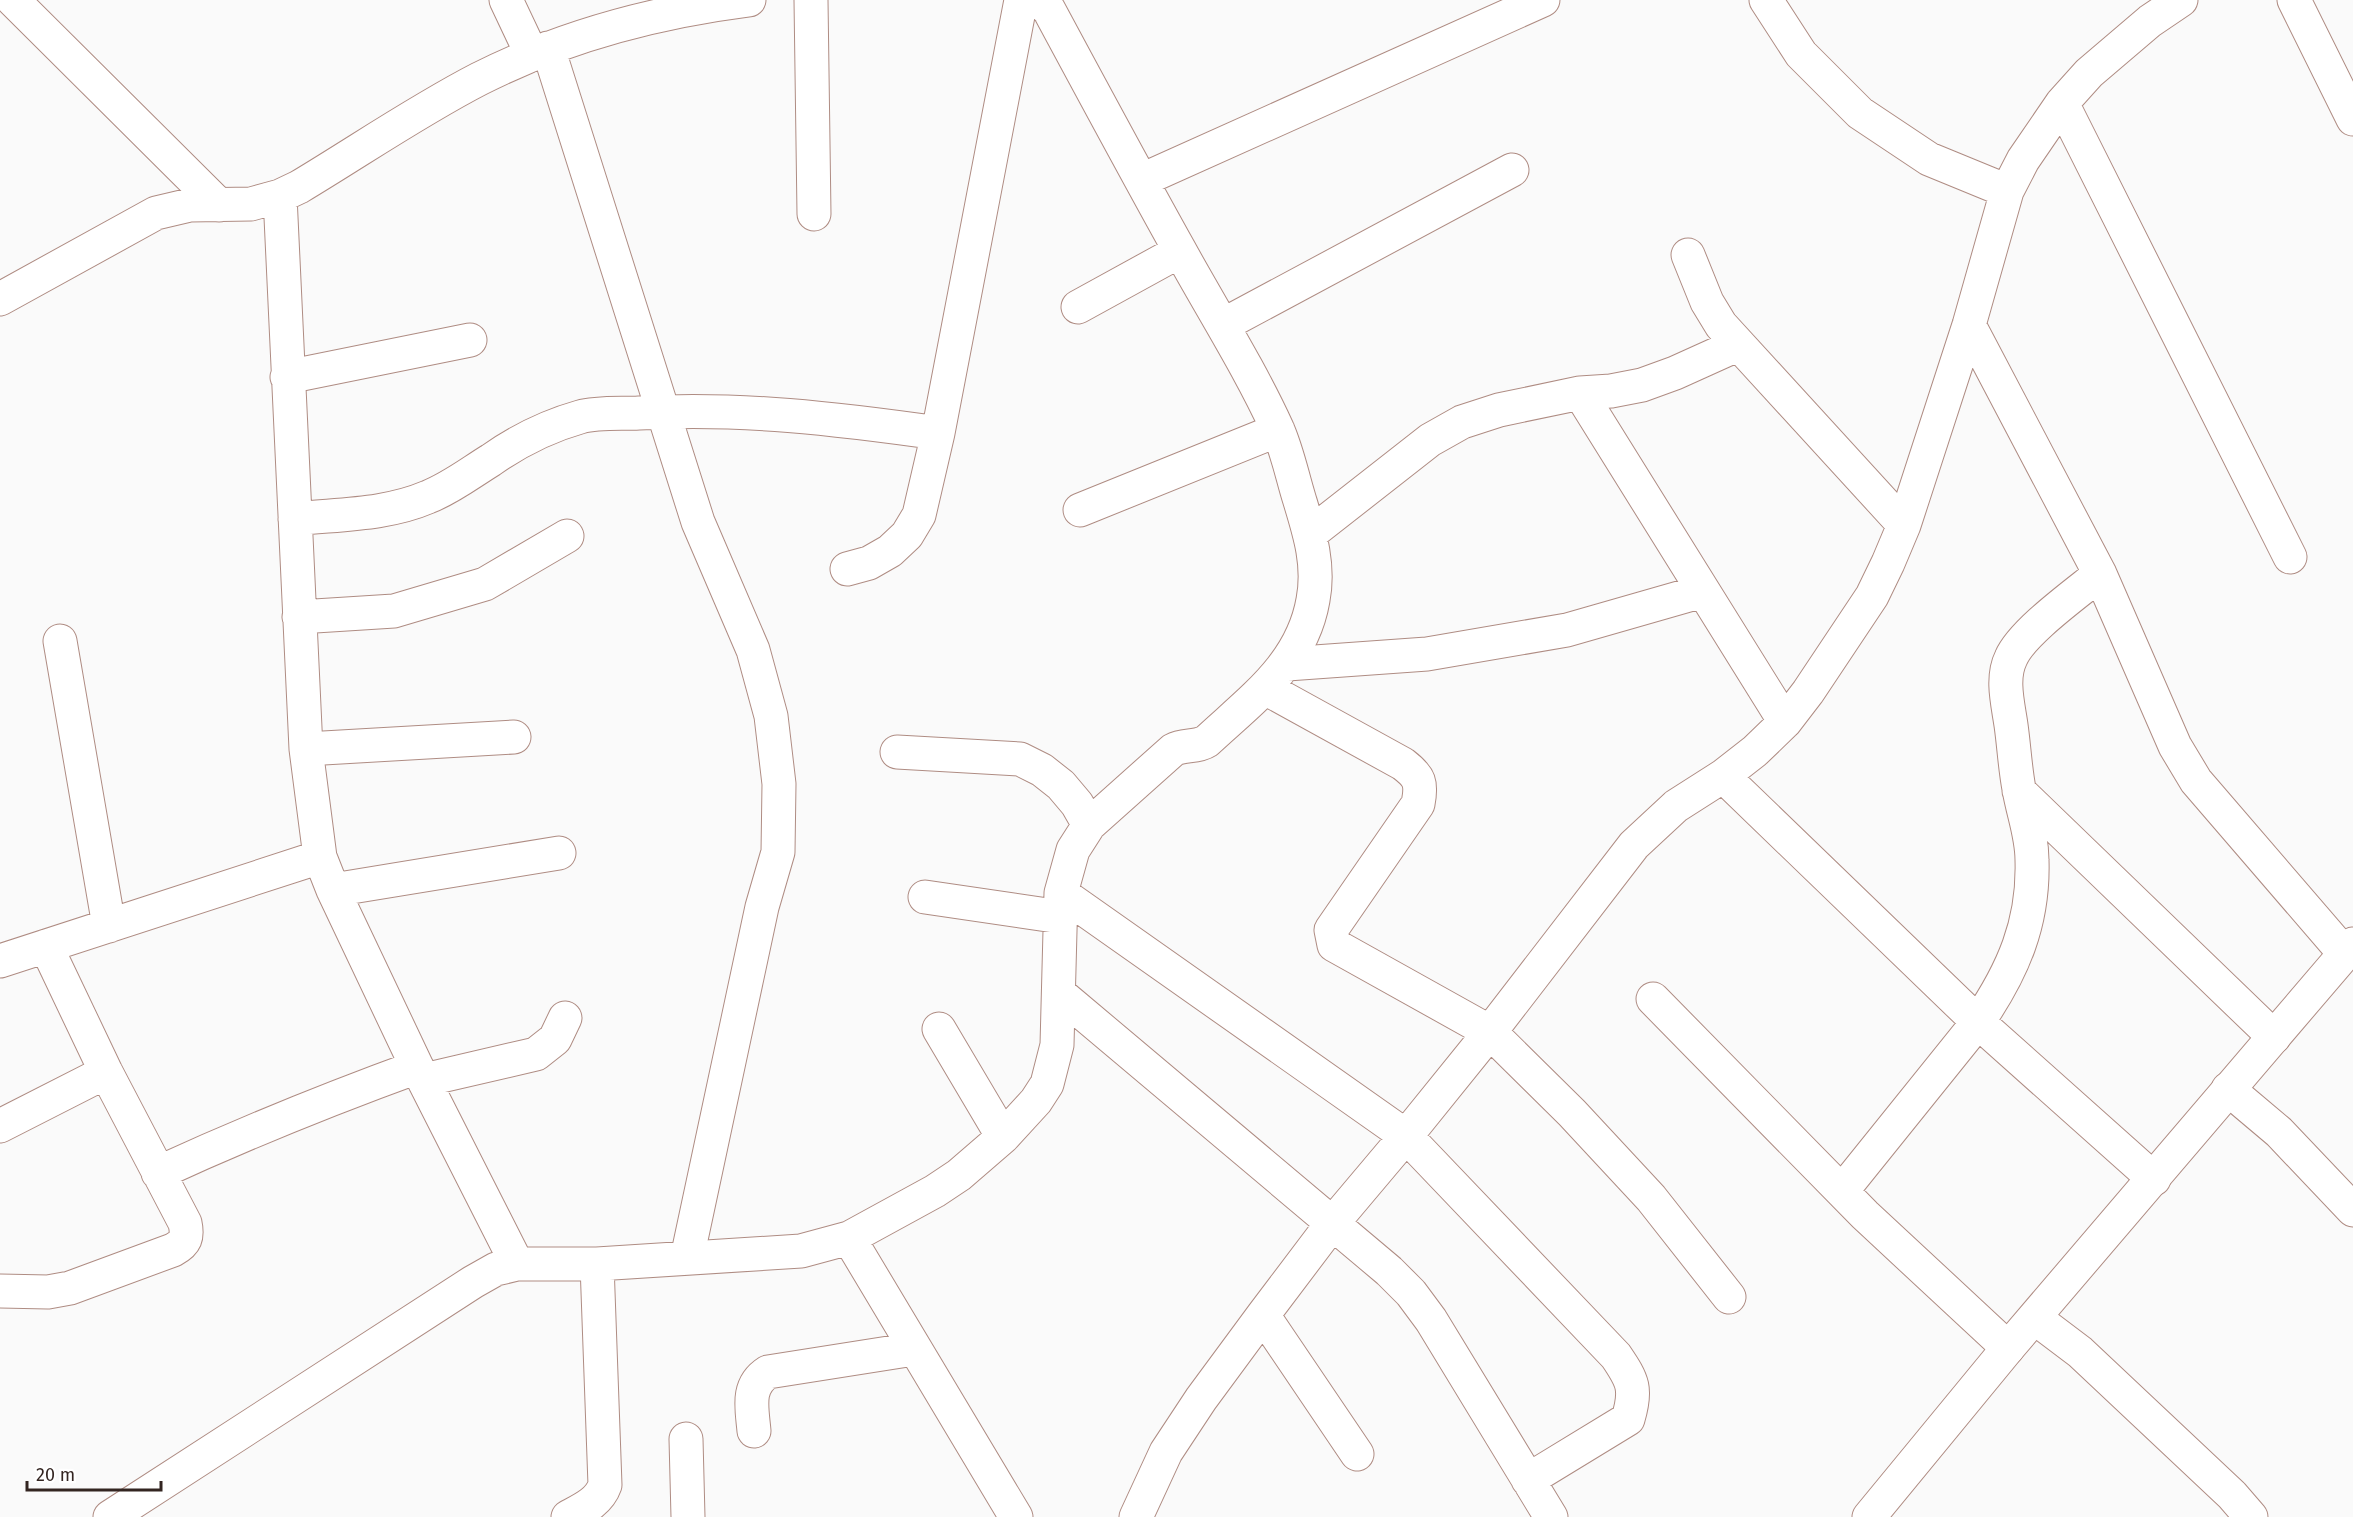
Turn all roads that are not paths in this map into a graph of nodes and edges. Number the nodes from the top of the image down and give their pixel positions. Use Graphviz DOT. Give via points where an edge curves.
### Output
graph roads {
  1 [pos="13,0"];
  2 [pos="506,0"];
  3 [pos="749,0"];
  4 [pos="811,0"];
  5 [pos="1021,0"];
  6 [pos="1039,0"];
  7 [pos="1543,0"];
  8 [pos="1766,0"];
  9 [pos="2181,0"];
  10 [pos="2294,0"];
  11 [pos="709,2"];
  12 [pos="2144,10"];
  13 [pos="613,12"];
  14 [pos="540,51"];
  15 [pos="2062,103"];
  16 [pos="2353,119"];
  17 [pos="1512,170"];
  18 [pos="1142,180"];
  19 [pos="2007,191"];
  20 [pos="280,196"];
  21 [pos="219,205"];
  22 [pos="814,214"];
  23 [pos="1180,251"];
  24 [pos="1688,255"];
  25 [pos="0,298"];
  26 [pos="1078,307"];
  27 [pos="1222,325"];
  28 [pos="1969,325"];
  29 [pos="470,340"];
  30 [pos="1737,345"];
  31 [pos="287,377"];
  32 [pos="1580,393"];
  33 [pos="663,412"];
  34 [pos="1278,430"];
  35 [pos="938,433"];
  36 [pos="1080,510"];
  37 [pos="295,519"];
  38 [pos="1904,525"];
  39 [pos="1310,534"];
  40 [pos="567,536"];
  41 [pos="2290,557"];
  42 [pos="847,569"];
  43 [pos="2100,574"];
  44 [pos="1703,591"];
  45 [pos="299,617"];
  46 [pos="60,641"];
  47 [pos="1276,676"];
  48 [pos="1785,722"];
  49 [pos="514,737"];
  50 [pos="306,749"];
  51 [pos="897,752"];
  52 [pos="1723,776"];
  53 [pos="2019,791"];
  54 [pos="1089,825"];
  55 [pos="559,853"];
  56 [pos="320,857"];
  57 [pos="333,890"];
  58 [pos="925,897"];
  59 [pos="1061,905"];
  60 [pos="108,926"];
  61 [pos="46,946"];
  62 [pos="2349,949"];
  63 [pos="0,961"];
  64 [pos="1060,994"];
  65 [pos="1653,999"];
  66 [pos="566,1018"];
  67 [pos="1978,1022"];
  68 [pos="939,1029"];
  69 [pos="1490,1032"];
  70 [pos="2274,1037"];
  71 [pos="106,1072"];
  72 [pos="420,1073"];
  73 [pos="2228,1089"];
  74 [pos="0,1126"];
  75 [pos="1406,1136"];
  76 [pos="1003,1137"];
  77 [pos="158,1173"];
  78 [pos="2154,1179"];
  79 [pos="1842,1191"];
  80 [pos="2353,1210"];
  81 [pos="1331,1224"];
  82 [pos="849,1239"];
  83 [pos="687,1258"];
  84 [pos="517,1264"];
  85 [pos="597,1264"];
  86 [pos="0,1290"];
  87 [pos="1729,1297"];
  88 [pos="1263,1315"];
  89 [pos="2035,1318"];
  90 [pos="914,1348"];
  91 [pos="2008,1348"];
  92 [pos="754,1431"];
  93 [pos="686,1439"];
  94 [pos="1357,1454"];
  95 [pos="1528,1480"];
  96 [pos="110,1517"];
  97 [pos="568,1517"];
  98 [pos="688,1517"];
  99 [pos="1016,1517"];
  100 [pos="1136,1517"];
  101 [pos="1551,1517"];
  102 [pos="1869,1517"];
  103 [pos="2251,1517"];
  1 -- 21 [label="street"];
  2 -- 14 [label="street"];
  3 -- 11 [label="street"];
  4 -- 22 [label="street"];
  5 -- 35 [label="street"];
  6 -- 18 [label="street" via="1049,10"];
  7 -- 18 [label="street"];
  8 -- 19 [label="street" via="1801,54 1860,113 1929,159"];
  9 -- 12 [label="street"];
  10 -- 16 [label="street"];
  11 -- 13 [label="street" via="663,13"];
  12 -- 15 [label="street"];
  13 -- 14 [label="street"];
  14 -- 20 [label="street" via="432,105"];
  14 -- 33 [label="street"];
  15 -- 19 [label="street"];
  15 -- 41 [label="street"];
  17 -- 27 [label="street"];
  18 -- 23 [label="street"];
  19 -- 28 [label="street"];
  20 -- 21 [label="street" via="252,204"];
  20 -- 31 [label="street"];
  21 -- 25 [label="street" via="156,213"];
  23 -- 26 [label="street"];
  23 -- 27 [label="street"];
  24 -- 30 [label="street" via="1707,302"];
  27 -- 34 [label="street"];
  28 -- 38 [label="street"];
  28 -- 43 [label="street"];
  29 -- 31 [label="street"];
  30 -- 32 [label="street" via="1642,385"];
  30 -- 38 [label="street"];
  31 -- 37 [label="street"];
  32 -- 39 [label="street" via="1498,410 1462,422 1430,440"];
  32 -- 44 [label="street"];
  33 -- 35 [label="street" via="755,413"];
  33 -- 37 [label="street" via="583,416 520,442 429,497 395,509"];
  33 -- 83 [label="street" via="698,522 753,650 771,716 779,784 777,852"];
  34 -- 36 [label="street"];
  34 -- 39 [label="street"];
  35 -- 42 [label="street" via="919,515 907,535 869,563"];
  37 -- 45 [label="street"];
  38 -- 48 [label="street" via="1872,596"];
  39 -- 47 [label="street" via="1315,553 1313,600 1299,644"];
  40 -- 45 [label="street" via="485,584 394,611"];
  43 -- 53 [label="street" via="2023,639 2010,658 2005,680"];
  43 -- 62 [label="street" via="2185,764 2209,797"];
  44 -- 47 [label="street" via="1567,630"];
  44 -- 48 [label="street"];
  45 -- 50 [label="street"];
  46 -- 60 [label="street"];
  47 -- 54 [label="street" via="1207,741 1173,750"];
  47 -- 69 [label="street" via="1416,774 1421,789 1418,804 1331,930 1334,945"];
  48 -- 52 [label="street"];
  49 -- 50 [label="street"];
  50 -- 56 [label="street"];
  51 -- 54 [label="street" via="1020,759 1061,785"];
  52 -- 67 [label="street"];
  52 -- 69 [label="street" via="1676,806 1634,845"];
  53 -- 67 [label="street" via="2032,859 2025,929 2014,962"];
  53 -- 70 [label="street"];
  54 -- 59 [label="street" via="1073,850"];
  55 -- 57 [label="street"];
  56 -- 57 [label="street"];
  56 -- 60 [label="street"];
  57 -- 72 [label="street"];
  58 -- 59 [label="street"];
  59 -- 64 [label="street"];
  59 -- 75 [label="street"];
  60 -- 61 [label="street"];
  61 -- 63 [label="street"];
  61 -- 71 [label="street"];
  62 -- 70 [label="street"];
  64 -- 76 [label="street" via="1057,1045 1047,1084"];
  64 -- 81 [label="street"];
  65 -- 79 [label="street"];
  66 -- 72 [label="street" via="555,1039 536,1054"];
  67 -- 78 [label="street"];
  67 -- 79 [label="street"];
  68 -- 76 [label="street"];
  69 -- 75 [label="street"];
  69 -- 87 [label="street" via="1651,1198"];
  70 -- 73 [label="street"];
  71 -- 74 [label="street"];
  71 -- 77 [label="street"];
  72 -- 77 [label="street" via="330,1098"];
  72 -- 84 [label="street"];
  73 -- 78 [label="street"];
  73 -- 80 [label="street" via="2279,1132"];
  75 -- 81 [label="street"];
  75 -- 95 [label="street" via="1616,1356 1628,1374 1634,1397 1628,1419"];
  76 -- 82 [label="street" via="959,1175"];
  77 -- 86 [label="street" via="185,1223 188,1234 183,1245 70,1288 48,1292"];
  78 -- 89 [label="street"];
  79 -- 91 [label="street"];
  81 -- 88 [label="street"];
  81 -- 95 [label="street" via="1411,1293"];
  82 -- 83 [label="street" via="801,1251"];
  82 -- 90 [label="street"];
  83 -- 85 [label="street"];
  84 -- 85 [label="street"];
  84 -- 96 [label="street" via="496,1269 473,1282"];
  85 -- 97 [label="street" via="605,1485 591,1504"];
  88 -- 94 [label="street"];
  88 -- 100 [label="street" via="1166,1452"];
  89 -- 91 [label="street"];
  89 -- 103 [label="street" via="2080,1352"];
  90 -- 92 [label="street" via="768,1372 754,1385 751,1395"];
  90 -- 99 [label="street"];
  91 -- 102 [label="street"];
  93 -- 98 [label="street"];
  95 -- 101 [label="street"];
}
